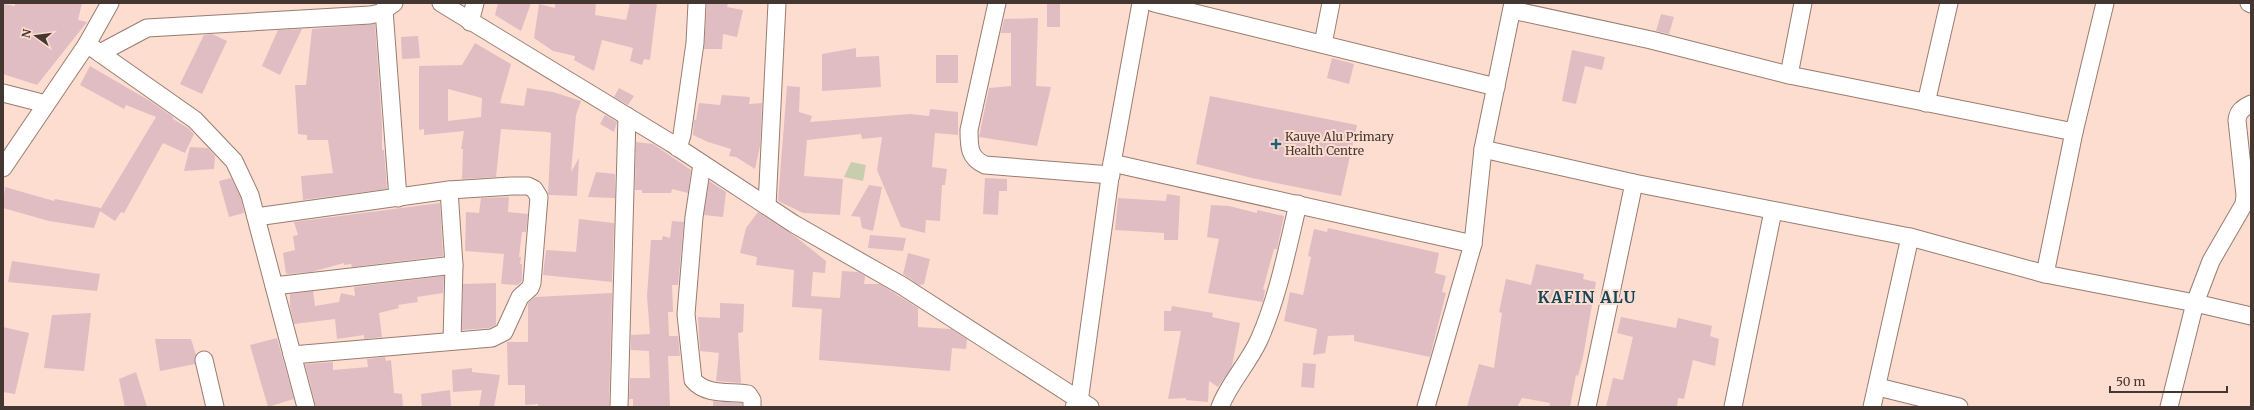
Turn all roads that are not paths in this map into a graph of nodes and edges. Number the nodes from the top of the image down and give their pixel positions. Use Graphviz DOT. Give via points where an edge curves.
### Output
graph roads {
  1 [pos="110,3"];
  2 [pos="441,3"];
  3 [pos="475,3"];
  4 [pos="697,3"];
  5 [pos="777,3"];
  6 [pos="997,3"];
  7 [pos="1141,3"];
  8 [pos="1154,3"];
  9 [pos="1331,3"];
  10 [pos="1803,3"];
  11 [pos="1949,3"];
  12 [pos="2105,3"];
  13 [pos="1512,6"];
  14 [pos="389,7"];
  15 [pos="470,22"];
  16 [pos="1323,44"];
  17 [pos="93,48"];
  18 [pos="1789,75"];
  19 [pos="1496,87"];
  20 [pos="3,93"];
  21 [pos="1926,102"];
  22 [pos="46,104"];
  23 [pos="2251,104"];
  24 [pos="627,116"];
  25 [pos="2074,132"];
  26 [pos="678,148"];
  27 [pos="1483,149"];
  28 [pos="702,164"];
  29 [pos="3,168"];
  30 [pos="1111,169"];
  31 [pos="1634,184"];
  32 [pos="449,190"];
  33 [pos="398,198"];
  34 [pos="1298,204"];
  35 [pos="767,206"];
  36 [pos="1773,211"];
  37 [pos="256,217"];
  38 [pos="1910,237"];
  39 [pos="1473,244"];
  40 [pos="454,265"];
  41 [pos="2045,274"];
  42 [pos="274,286"];
  43 [pos="2196,303"];
  44 [pos="2251,316"];
  45 [pos="452,341"];
  46 [pos="292,354"];
  47 [pos="204,360"];
  48 [pos="1878,387"];
  49 [pos="1081,405"];
  50 [pos="215,407"];
  51 [pos="306,407"];
  52 [pos="619,407"];
  53 [pos="752,407"];
  54 [pos="1220,407"];
  55 [pos="1426,407"];
  56 [pos="1587,407"];
  57 [pos="1732,407"];
  58 [pos="1872,407"];
  59 [pos="1959,407"];
  60 [pos="2169,407"];
  1 -- 17 [label="street"];
  2 -- 15 [label="street"];
  3 -- 15 [label="street"];
  4 -- 26 [label="street" via="695,43"];
  5 -- 35 [label="street"];
  6 -- 30 [label="street" via="969,130 969,147 975,160 985,165"];
  7 -- 30 [label="street"];
  8 -- 16 [label="street"];
  9 -- 16 [label="street"];
  10 -- 18 [label="street"];
  11 -- 21 [label="street"];
  12 -- 25 [label="street"];
  13 -- 18 [label="street"];
  13 -- 19 [label="street"];
  14 -- 17 [label="street" via="370,15 146,28"];
  14 -- 33 [label="street"];
  15 -- 24 [label="street"];
  16 -- 19 [label="street"];
  17 -- 22 [label="street"];
  17 -- 37 [label="street" via="195,120 234,161 250,196"];
  18 -- 21 [label="street"];
  19 -- 27 [label="street"];
  20 -- 22 [label="street"];
  21 -- 25 [label="street"];
  22 -- 29 [label="street"];
  23 -- 43 [label="street" via="2242,108 2237,120 2244,204 2211,261"];
  24 -- 26 [label="street"];
  24 -- 52 [label="street"];
  25 -- 41 [label="street"];
  26 -- 28 [label="street"];
  27 -- 31 [label="street"];
  27 -- 39 [label="street"];
  28 -- 35 [label="street"];
  28 -- 53 [label="street" via="694,217 686,314 693,380 699,387 707,390 748,394 752,400"];
  30 -- 34 [label="street"];
  30 -- 49 [label="street"];
  31 -- 36 [label="street"];
  31 -- 56 [label="street"];
  32 -- 33 [label="street"];
  32 -- 40 [label="street"];
  32 -- 45 [label="street" via="522,185 534,189 539,197 532,283 520,297 504,332 492,338"];
  33 -- 37 [label="street"];
  34 -- 39 [label="street"];
  34 -- 54 [label="street" via="1268,320"];
  35 -- 49 [label="street" via="901,285"];
  36 -- 38 [label="street"];
  36 -- 57 [label="street"];
  37 -- 42 [label="street"];
  38 -- 41 [label="street"];
  38 -- 48 [label="street"];
  39 -- 55 [label="street"];
  40 -- 42 [label="street"];
  40 -- 45 [label="street"];
  41 -- 43 [label="street"];
  42 -- 46 [label="street"];
  43 -- 44 [label="street"];
  43 -- 60 [label="street"];
  45 -- 46 [label="street"];
  46 -- 51 [label="street"];
  47 -- 50 [label="street"];
  48 -- 58 [label="street"];
  48 -- 59 [label="street"];
}
